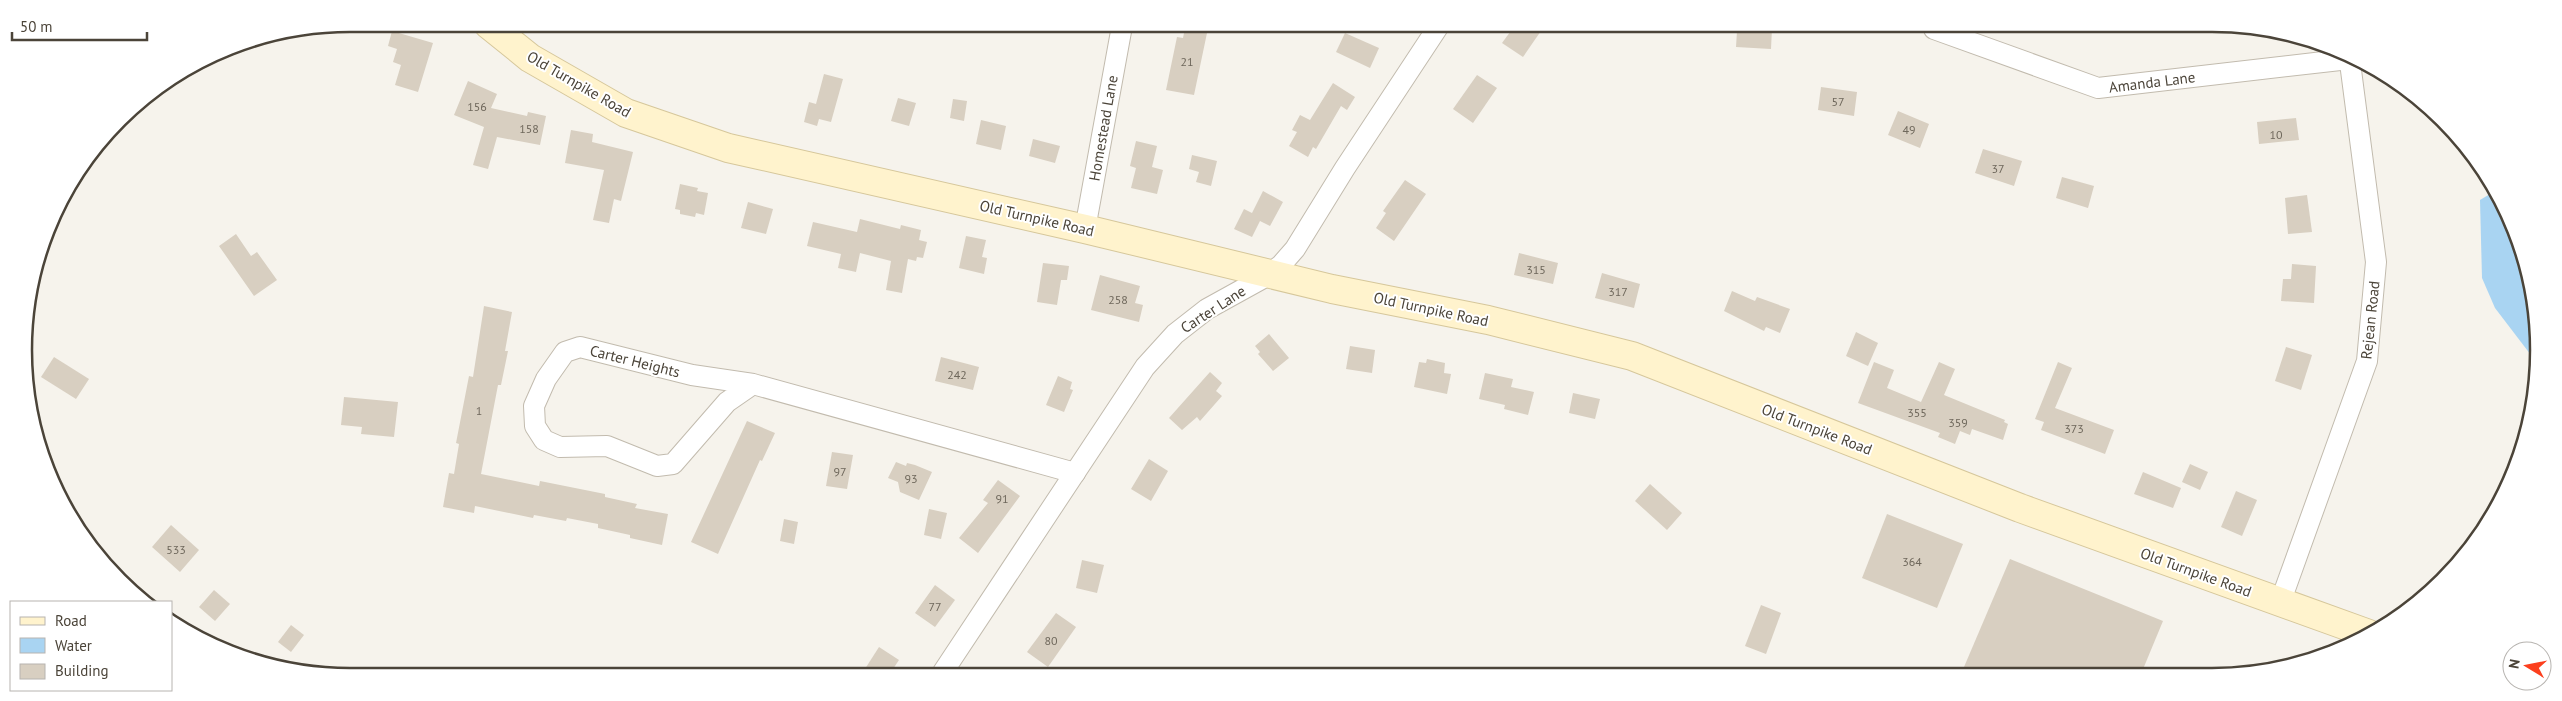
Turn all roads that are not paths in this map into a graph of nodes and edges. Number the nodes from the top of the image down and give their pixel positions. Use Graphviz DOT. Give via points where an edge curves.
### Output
graph roads {
  1 [pos="498,32"];
  2 [pos="1121,32"];
  3 [pos="1435,32"];
  4 [pos="1942,32"];
  5 [pos="2337,59"];
  6 [pos="2350,64"];
  7 [pos="1085,229"];
  8 [pos="1269,274"];
  9 [pos="753,384"];
  10 [pos="1075,473"];
  11 [pos="2280,603"];
  12 [pos="2361,631"];
  13 [pos="946,668"];
  1 -- 7 [label="main road, Old Turnpike Road" via="530,58 626,113 728,148"];
  2 -- 7 [label="street, Homestead Lane"];
  3 -- 8 [label="street, Carter Lane" via="1295,250"];
  4 -- 5 [label="street, Amanda Lane" via="2098,88"];
  6 -- 11 [label="street, Rejean Road" via="2376,262 2367,361"];
  7 -- 8 [label="main road, Old Turnpike Road"];
  8 -- 10 [label="street, Carter Lane" via="1207,309 1175,334 1145,367"];
  8 -- 11 [label="main road, Old Turnpike Road" via="1488,320 1632,356 2020,508"];
  9 -- 9 [label="street, Carter Heights" via="692,375 580,347 565,352 546,379 534,406 535,426 544,440 560,447 607,446 657,466 672,464 727,402"];
  9 -- 10 [label="street, Carter Heights"];
  10 -- 13 [label="street, Carter Lane"];
  11 -- 12 [label="main road, Old Turnpike Road"];
}
